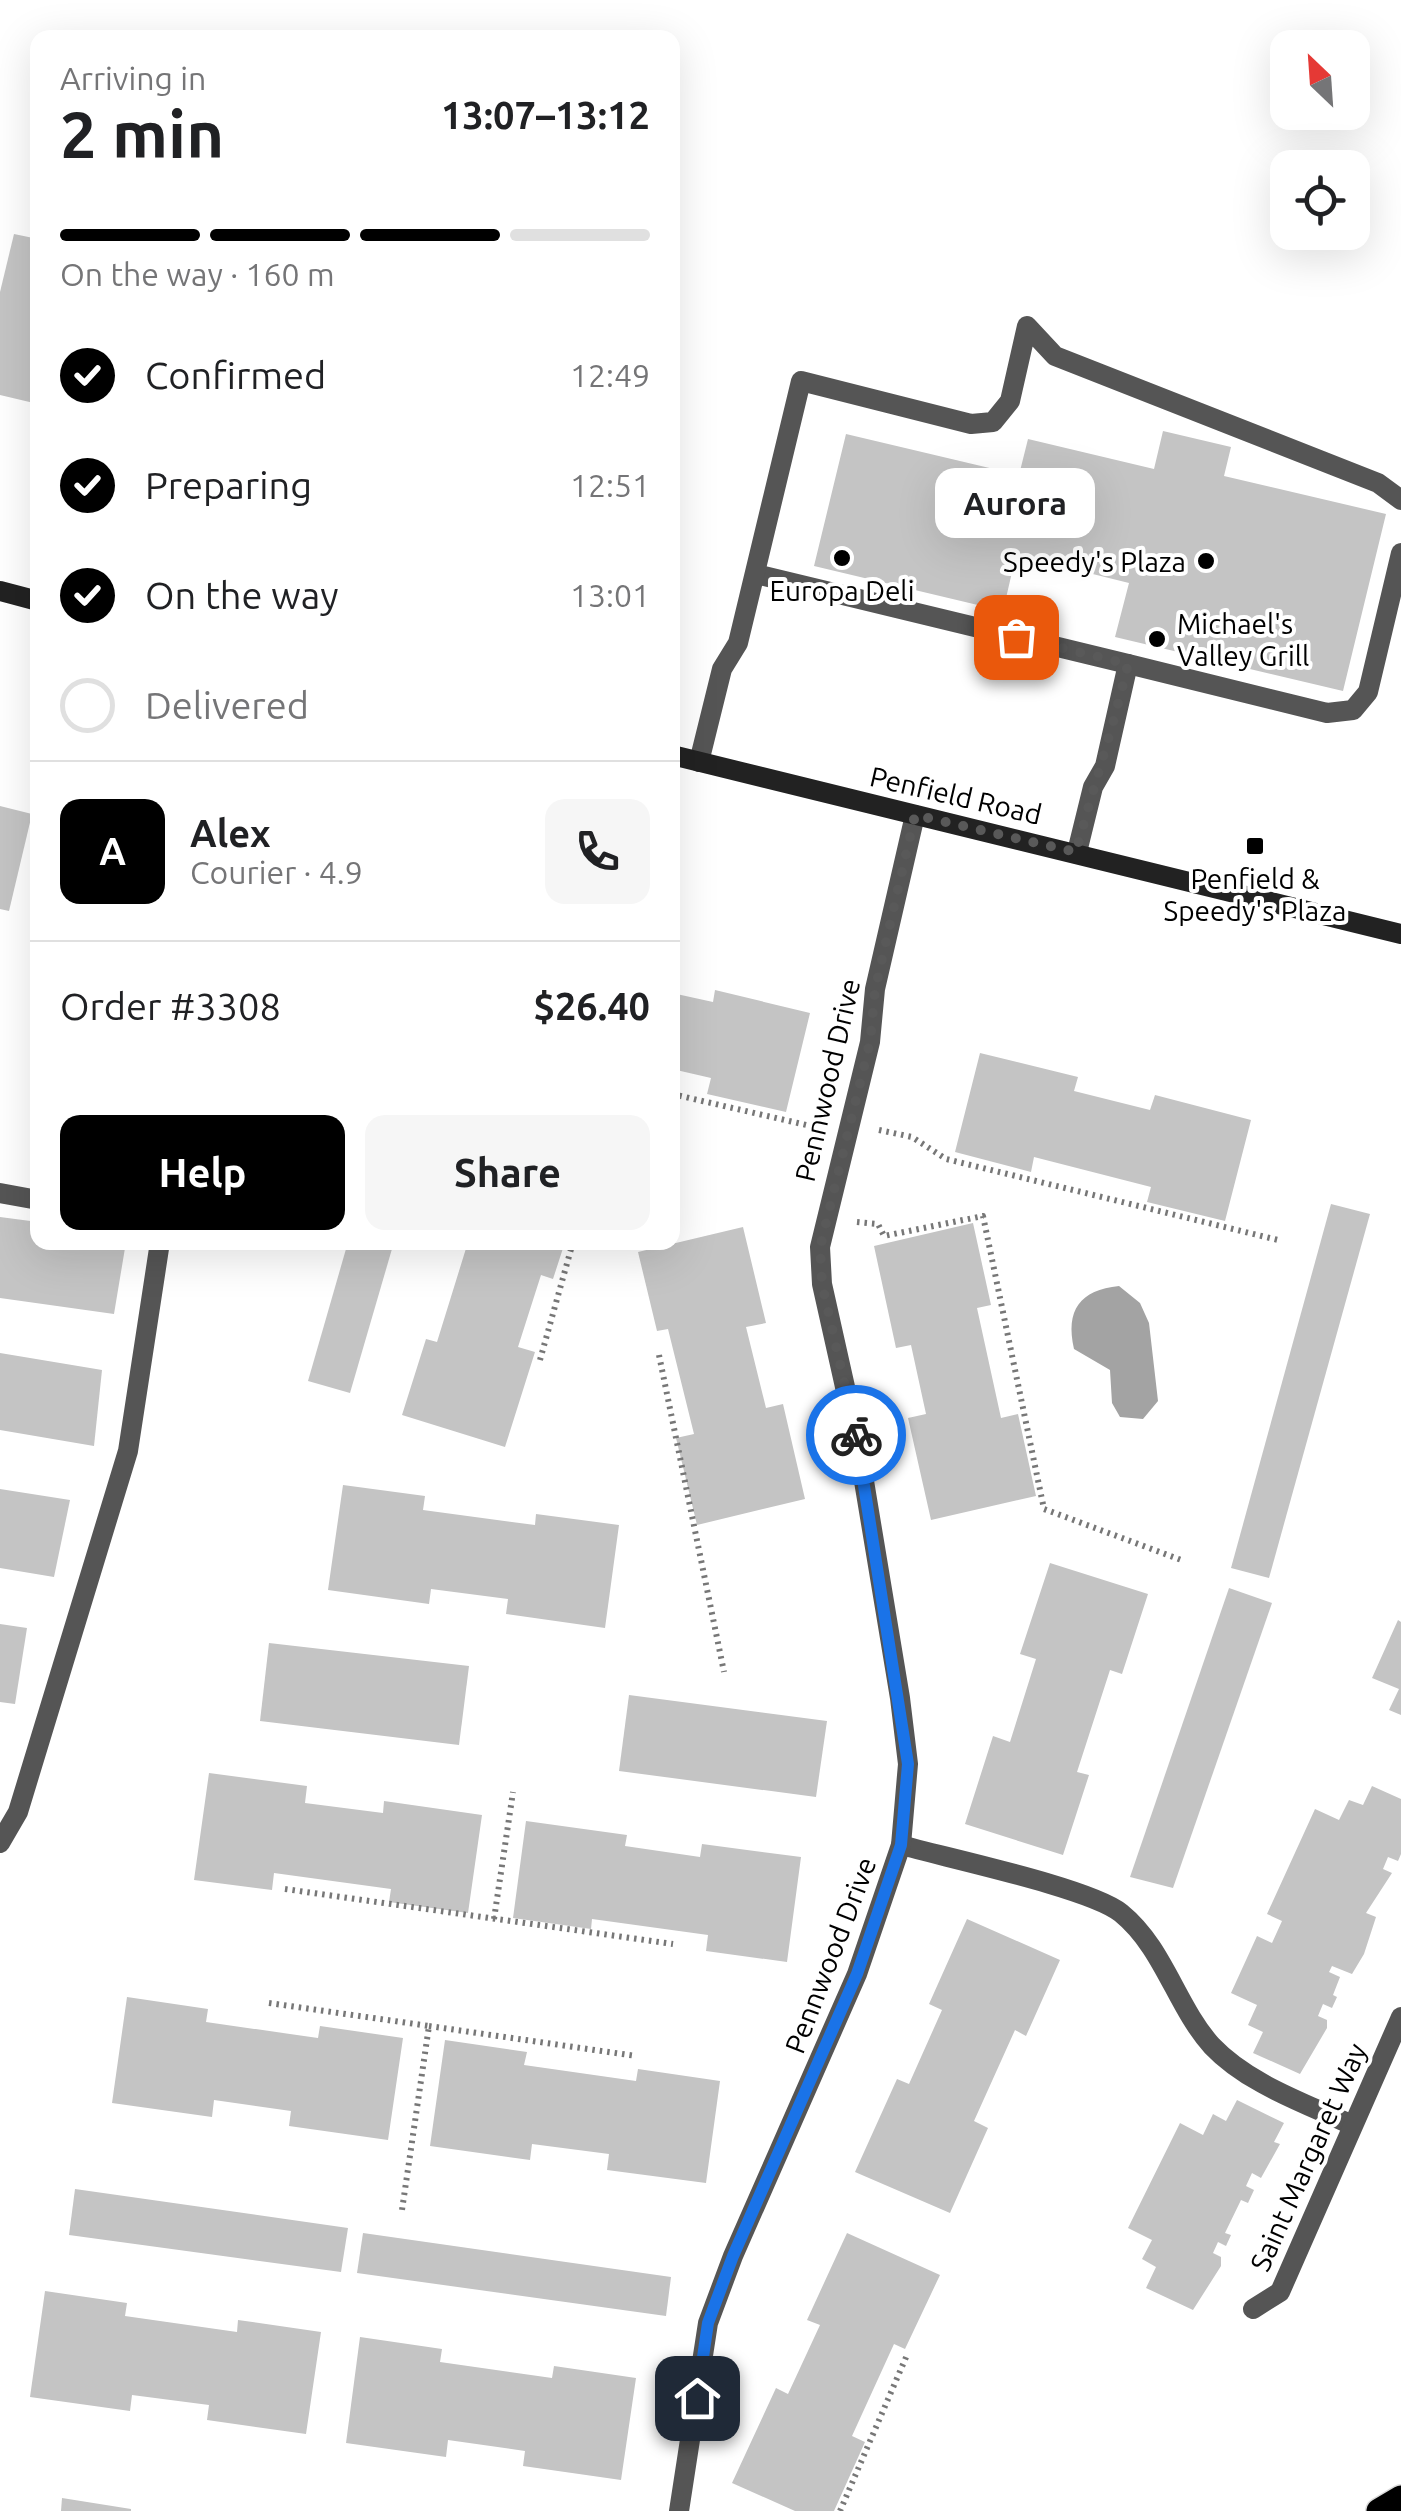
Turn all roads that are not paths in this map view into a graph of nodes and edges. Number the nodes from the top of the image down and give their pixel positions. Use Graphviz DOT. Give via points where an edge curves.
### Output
graph roads {
  1 [pos="1401,500"];
  2 [pos="1401,552"];
  3 [pos="756,574"];
  4 [pos="0,591"];
  5 [pos="30,599"];
  6 [pos="1128,664"];
  7 [pos="680,758"];
  8 [pos="699,762"];
  9 [pos="915,815"];
  10 [pos="1076,852"];
  11 [pos="1401,934"];
  12 [pos="0,1194"];
  13 [pos="30,1199"];
  14 [pos="159,1250"];
  15 [pos="0,1842"];
  16 [pos="901,1845"];
  17 [pos="1401,2017"];
  18 [pos="1352,2126"];
  19 [pos="1253,2309"];
  20 [pos="1401,2498"];
  21 [pos="680,2511"];
  22 [pos="1380,2511"];
  1 -- 3 [label="street" via="1378,484 1055,356 1027,326 1010,402 993,422 971,424 801,381"];
  2 -- 6 [label="street" via="1368,692 1353,710 1327,714"];
  3 -- 6 [label="street"];
  3 -- 8 [label="street"];
  4 -- 5 [label="street"];
  6 -- 10 [label="street"];
  7 -- 8 [label="street, Penfield Road"];
  8 -- 9 [label="street, Penfield Road"];
  9 -- 10 [label="street, Penfield Road"];
  9 -- 16 [label="street, Pennwood Drive" via="875,990 870,1042 824,1218 822,1284 858,1445 908,1764"];
  10 -- 11 [label="street, Penfield Road"];
  12 -- 13 [label="street"];
  14 -- 15 [label="street" via="128,1451 18,1812"];
  16 -- 18 [label="street" via="1118,1911 1148,1941 1211,2044 1262,2082"];
  16 -- 21 [label="street, Pennwood Drive" via="857,1974 708,2323"];
  17 -- 18 [label="street, Saint Margaret Way"];
  18 -- 19 [label="street, Saint Margaret Way" via="1280,2292"];
  20 -- 22 [label="main road"];
}
